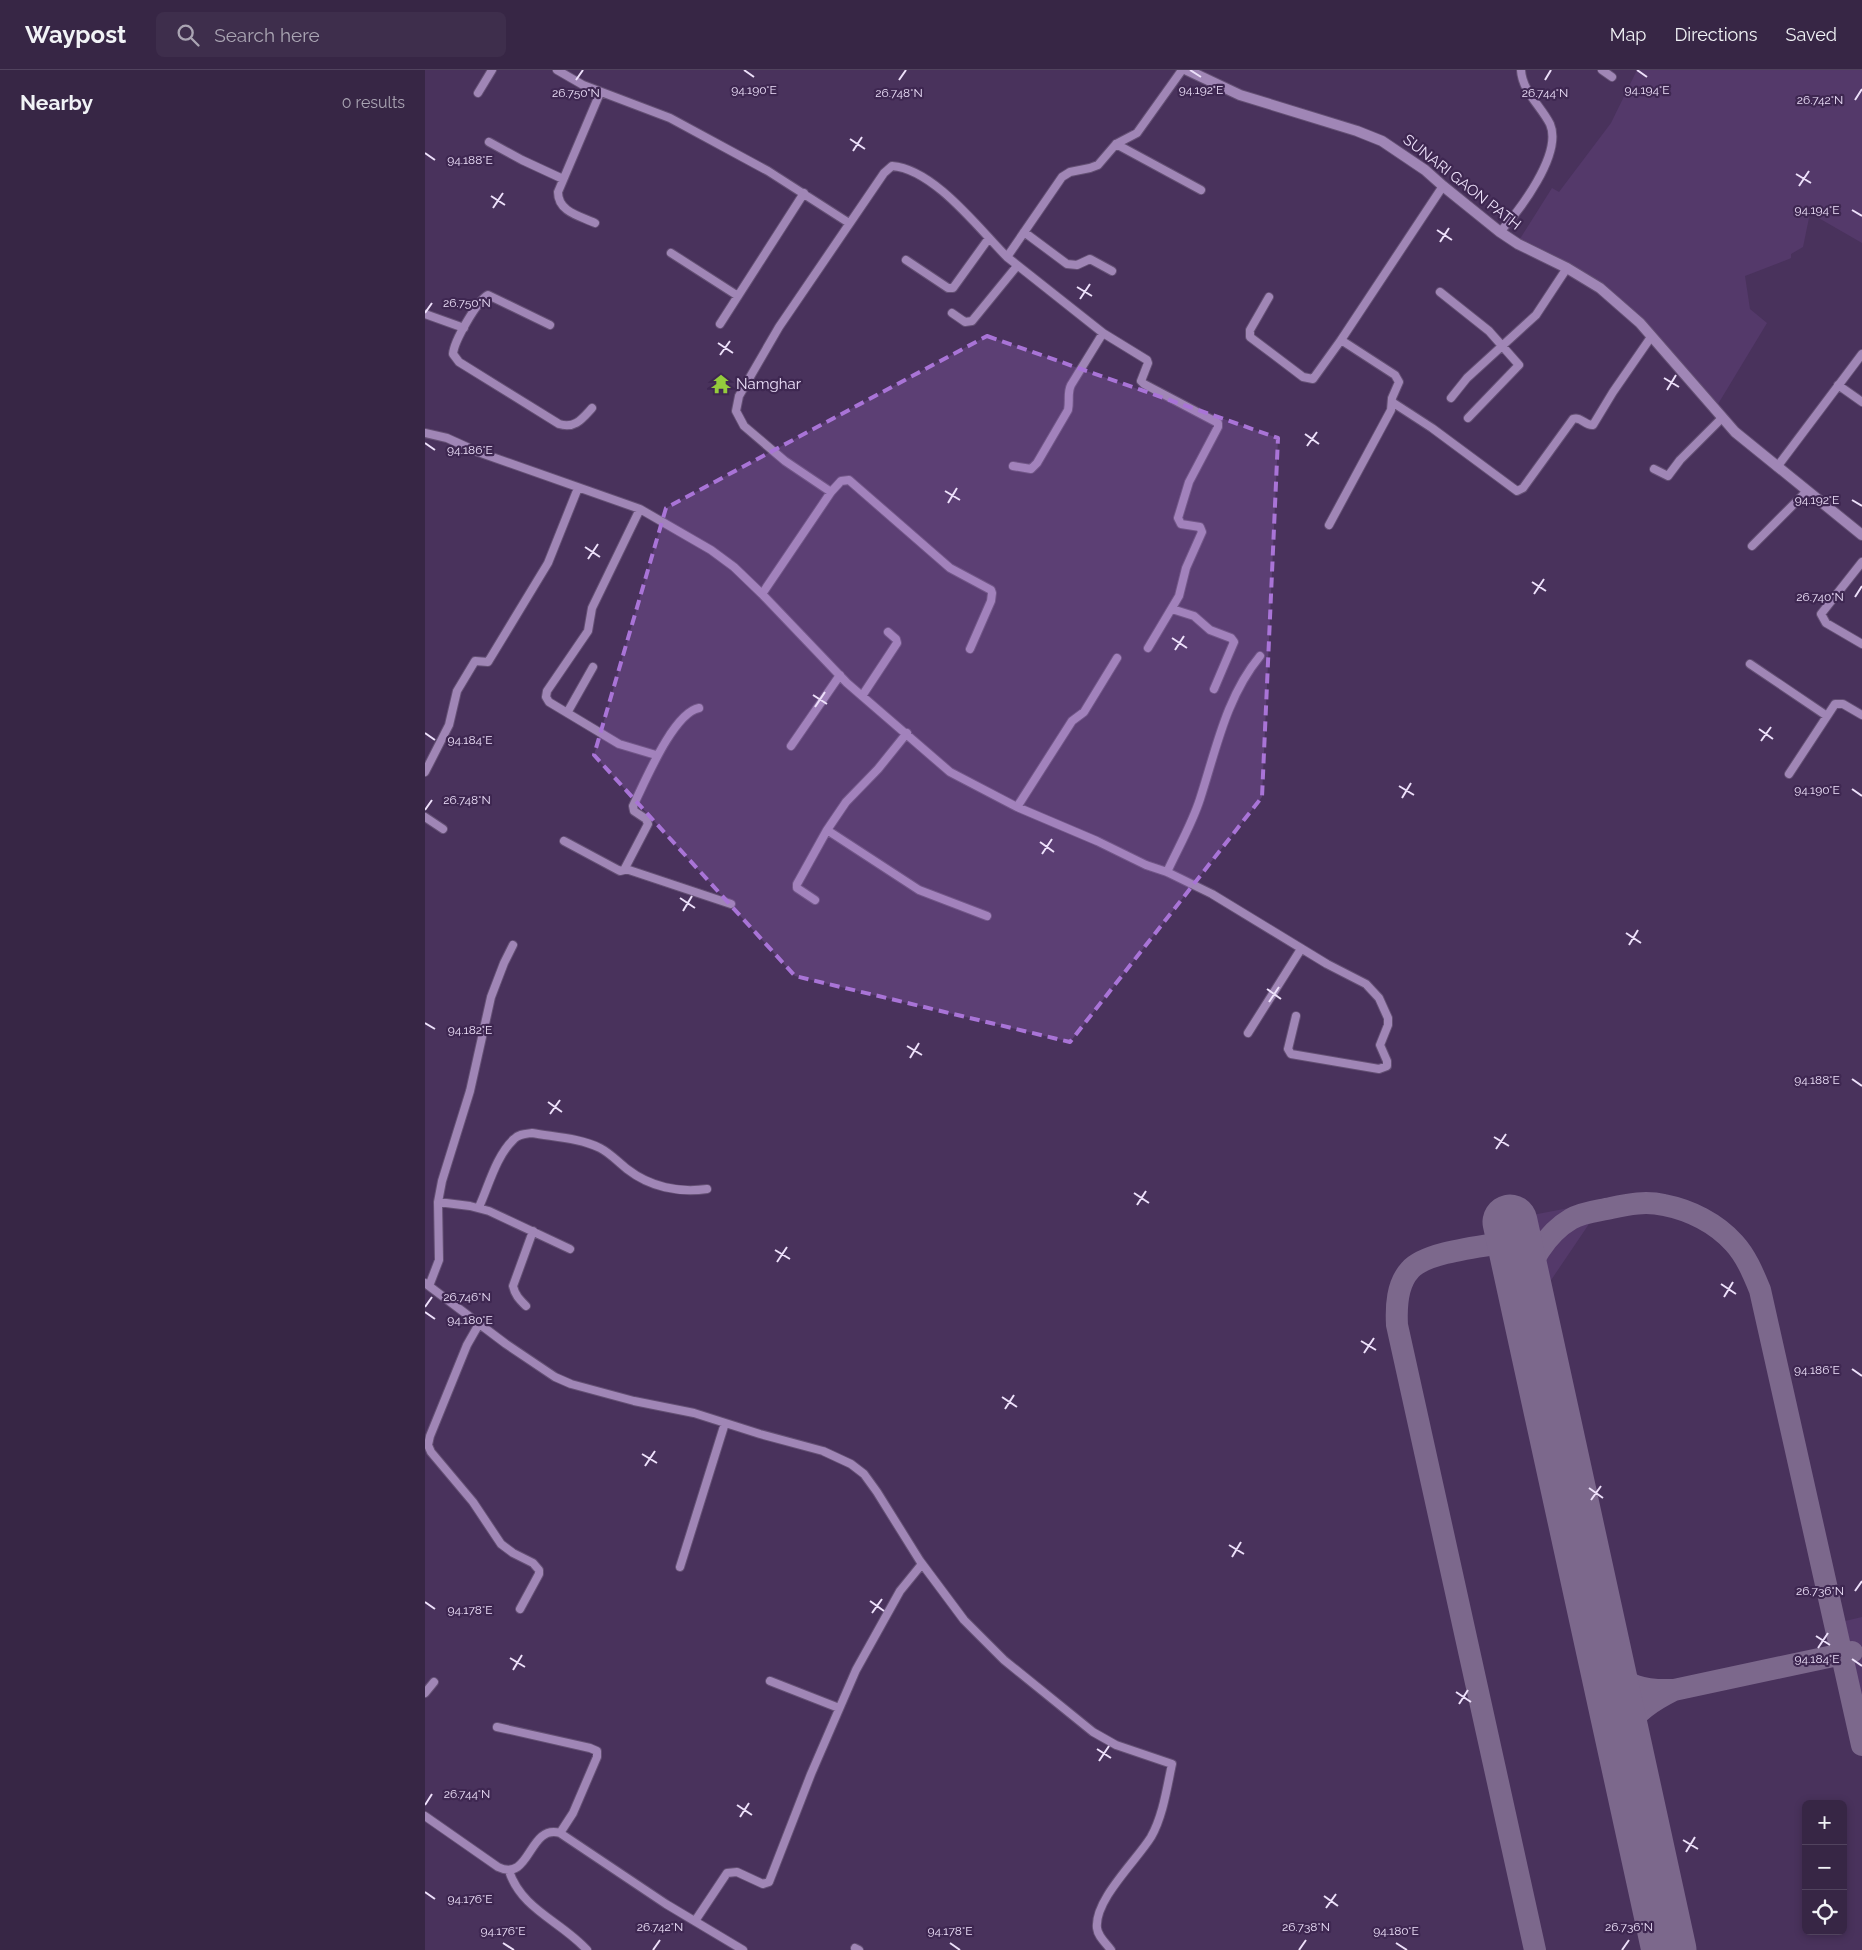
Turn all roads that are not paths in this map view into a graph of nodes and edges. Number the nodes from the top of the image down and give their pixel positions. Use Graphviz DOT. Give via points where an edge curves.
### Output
graph roads {
  1 [pos="492,70"];
  2 [pos="557,70"];
  3 [pos="1181,70"];
  4 [pos="1187,70"];
  5 [pos="1521,70"];
  6 [pos="1602,70"];
  7 [pos="1612,77"];
  8 [pos="478,93"];
  9 [pos="600,93"];
  10 [pos="489,142"];
  11 [pos="1115,144"];
  12 [pos="563,179"];
  13 [pos="1443,186"];
  14 [pos="1201,190"];
  15 [pos="804,193"];
  16 [pos="595,223"];
  17 [pos="849,223"];
  18 [pos="1024,232"];
  19 [pos="1500,232"];
  20 [pos="989,238"];
  21 [pos="671,253"];
  22 [pos="1007,257"];
  23 [pos="906,260"];
  24 [pos="1017,266"];
  25 [pos="1567,268"];
  26 [pos="1112,271"];
  27 [pos="1440,292"];
  28 [pos="738,296"];
  29 [pos="1269,297"];
  30 [pos="952,313"];
  31 [pos="425,314"];
  32 [pos="550,324"];
  33 [pos="720,324"];
  34 [pos="464,328"];
  35 [pos="1103,333"];
  36 [pos="1651,337"];
  37 [pos="1341,340"];
  38 [pos="1502,346"];
  39 [pos="1862,354"];
  40 [pos="1838,385"];
  41 [pos="1451,398"];
  42 [pos="1392,402"];
  43 [pos="1862,402"];
  44 [pos="592,408"];
  45 [pos="1468,418"];
  46 [pos="1722,418"];
  47 [pos="425,433"];
  48 [pos="1013,466"];
  49 [pos="1777,468"];
  50 [pos="1654,470"];
  51 [pos="578,488"];
  52 [pos="1807,491"];
  53 [pos="831,492"];
  54 [pos="640,509"];
  55 [pos="1329,525"];
  56 [pos="1862,535"];
  57 [pos="1752,546"];
  58 [pos="1862,562"];
  59 [pos="762,594"];
  60 [pos="1172,609"];
  61 [pos="887,632"];
  62 [pos="1862,644"];
  63 [pos="1148,648"];
  64 [pos="969,649"];
  65 [pos="1259,656"];
  66 [pos="1117,658"];
  67 [pos="1750,664"];
  68 [pos="593,667"];
  69 [pos="840,675"];
  70 [pos="1214,688"];
  71 [pos="862,696"];
  72 [pos="699,708"];
  73 [pos="567,713"];
  74 [pos="1862,714"];
  75 [pos="1827,716"];
  76 [pos="907,733"];
  77 [pos="791,746"];
  78 [pos="657,755"];
  79 [pos="425,772"];
  80 [pos="1789,774"];
  81 [pos="1017,807"];
  82 [pos="425,817"];
  83 [pos="443,830"];
  84 [pos="827,830"];
  85 [pos="564,841"];
  86 [pos="626,868"];
  87 [pos="1167,872"];
  88 [pos="815,900"];
  89 [pos="731,904"];
  90 [pos="987,916"];
  91 [pos="513,945"];
  92 [pos="1301,949"];
  93 [pos="1296,1016"];
  94 [pos="1248,1034"];
  95 [pos="707,1189"];
  96 [pos="438,1202"];
  97 [pos="479,1207"];
  98 [pos="533,1231"];
  99 [pos="571,1249"];
  100 [pos="427,1285"];
  101 [pos="526,1306"];
  102 [pos="479,1324"];
  103 [pos="725,1423"];
  104 [pos="922,1564"];
  105 [pos="680,1567"];
  106 [pos="520,1609"];
  107 [pos="770,1681"];
  108 [pos="433,1682"];
  109 [pos="425,1693"];
  110 [pos="839,1708"];
  111 [pos="497,1727"];
  112 [pos="425,1816"];
  113 [pos="559,1833"];
  114 [pos="509,1870"];
  115 [pos="695,1921"];
  116 [pos="587,1950"];
  117 [pos="743,1950"];
  118 [pos="1111,1950"];
  1 -- 8 [label="street"];
  2 -- 9 [label="street"];
  3 -- 11 [label="street" via="1137,133"];
  4 -- 13 [label="street, SUNARI GAON PATH" via="1240,95 1371,135 1413,160"];
  5 -- 19 [label="street" via="1523,82 1549,124 1552,141 1549,154 1522,206"];
  6 -- 7 [label="street"];
  9 -- 12 [label="street"];
  9 -- 15 [label="street" via="670,118"];
  10 -- 12 [label="street"];
  11 -- 14 [label="street"];
  11 -- 18 [label="street" via="1097,165 1062,177"];
  12 -- 16 [label="street" via="558,200 561,205"];
  13 -- 19 [label="street, SUNARI GAON PATH"];
  13 -- 37 [label="street"];
  15 -- 17 [label="street"];
  15 -- 28 [label="street"];
  17 -- 20 [label="street" via="892,166 927,180 970,216"];
  17 -- 53 [label="street" via="779,327 739,396 736,412 745,426 785,461"];
  18 -- 22 [label="street"];
  18 -- 26 [label="street" via="1067,264 1077,266 1093,259"];
  19 -- 25 [label="street, SUNARI GAON PATH"];
  20 -- 22 [label="street"];
  20 -- 23 [label="street" via="953,288 948,288"];
  21 -- 28 [label="street"];
  22 -- 24 [label="street"];
  24 -- 30 [label="street" via="972,321 965,322"];
  24 -- 35 [label="street"];
  25 -- 36 [label="street, SUNARI GAON PATH" via="1613,299"];
  25 -- 38 [label="street" via="1535,315"];
  27 -- 38 [label="street" via="1479,322"];
  28 -- 33 [label="street"];
  29 -- 37 [label="street" via="1249,330 1250,337 1303,377 1309,380 1315,377"];
  31 -- 34 [label="street"];
  32 -- 34 [label="street" via="488,295"];
  34 -- 44 [label="street" via="453,348 455,358 529,406 559,424 569,426 579,422"];
  35 -- 48 [label="street" via="1068,390 1068,410 1037,462 1031,468"];
  35 -- 60 [label="street" via="1147,360 1141,381 1144,384 1219,425 1189,482 1178,518 1181,524 1199,526 1202,530"];
  36 -- 42 [label="street" via="1593,425 1579,418 1573,419 1523,488 1517,490"];
  36 -- 46 [label="street, SUNARI GAON PATH"];
  37 -- 42 [label="street" via="1398,378"];
  38 -- 41 [label="street" via="1467,378"];
  38 -- 45 [label="street" via="1519,367"];
  39 -- 40 [label="street"];
  40 -- 43 [label="street"];
  40 -- 49 [label="street"];
  42 -- 55 [label="street" via="1391,410"];
  46 -- 49 [label="street, SUNARI GAON PATH"];
  46 -- 50 [label="street" via="1668,476"];
  47 -- 51 [label="street" via="447,438"];
  49 -- 52 [label="street, SUNARI GAON PATH"];
  51 -- 54 [label="street"];
  51 -- 79 [label="street" via="548,563 532,590 489,660 475,662 457,691 449,725"];
  52 -- 56 [label="street, SUNARI GAON PATH"];
  52 -- 57 [label="street"];
  53 -- 59 [label="street"];
  53 -- 64 [label="street" via="841,481 852,482 950,568 991,590 991,602"];
  54 -- 59 [label="street" via="711,550"];
  54 -- 73 [label="street" via="592,608 588,631 546,694 547,700"];
  58 -- 62 [label="street" via="1821,614 1826,623"];
  59 -- 69 [label="street"];
  60 -- 63 [label="street"];
  60 -- 70 [label="street" via="1194,616 1210,630 1234,642"];
  61 -- 71 [label="street" via="897,643"];
  65 -- 87 [label="street" via="1236,692 1200,800"];
  66 -- 81 [label="street"];
  67 -- 75 [label="street"];
  68 -- 73 [label="street"];
  69 -- 71 [label="street"];
  69 -- 77 [label="street"];
  71 -- 76 [label="street"];
  72 -- 78 [label="street" via="687,712"];
  73 -- 78 [label="street" via="619,744"];
  74 -- 75 [label="street" via="1837,703"];
  75 -- 80 [label="street"];
  76 -- 81 [label="street" via="950,772"];
  76 -- 84 [label="street" via="878,769 852,793"];
  78 -- 86 [label="street" via="633,806 634,811 649,824"];
  81 -- 87 [label="street"];
  82 -- 83 [label="street"];
  84 -- 88 [label="street" via="796,886"];
  84 -- 90 [label="street" via="919,890"];
  85 -- 86 [label="street" via="621,871"];
  86 -- 89 [label="street"];
  87 -- 92 [label="street" via="1213,894"];
  91 -- 96 [label="street" via="491,997 470,1091"];
  92 -- 93 [label="street" via="1366,984 1379,998 1388,1018 1380,1045 1387,1066 1379,1069 1291,1054 1288,1049"];
  92 -- 94 [label="street"];
  95 -- 97 [label="street" via="679,1191 664,1187 639,1177 592,1145 532,1133 513,1140 505,1150"];
  96 -- 97 [label="street"];
  96 -- 100 [label="street" via="439,1260"];
  97 -- 98 [label="street"];
  98 -- 99 [label="street"];
  98 -- 101 [label="street" via="513,1286 517,1298"];
  100 -- 102 [label="street"];
  102 -- 103 [label="street" via="543,1370 571,1384"];
  102 -- 106 [label="street" via="462,1357 428,1445 501,1544 537,1567 539,1574"];
  103 -- 104 [label="street" via="823,1451 851,1464 864,1474 877,1492"];
  103 -- 105 [label="street"];
  104 -- 110 [label="street" via="900,1591 877,1630"];
  104 -- 118 [label="street" via="964,1620 1037,1688 1093,1732 1116,1745 1172,1764 1157,1825 1104,1902 1097,1918 1100,1936"];
  107 -- 110 [label="street"];
  108 -- 109 [label="street"];
  110 -- 115 [label="street" via="769,1882 763,1884 737,1872 727,1873"];
  111 -- 113 [label="street" via="597,1751 573,1813"];
  112 -- 114 [label="street" via="498,1867"];
  113 -- 114 [label="street" via="543,1834 518,1867"];
  113 -- 115 [label="street"];
  114 -- 116 [label="street" via="515,1887 527,1900"];
  115 -- 117 [label="street"];
}
